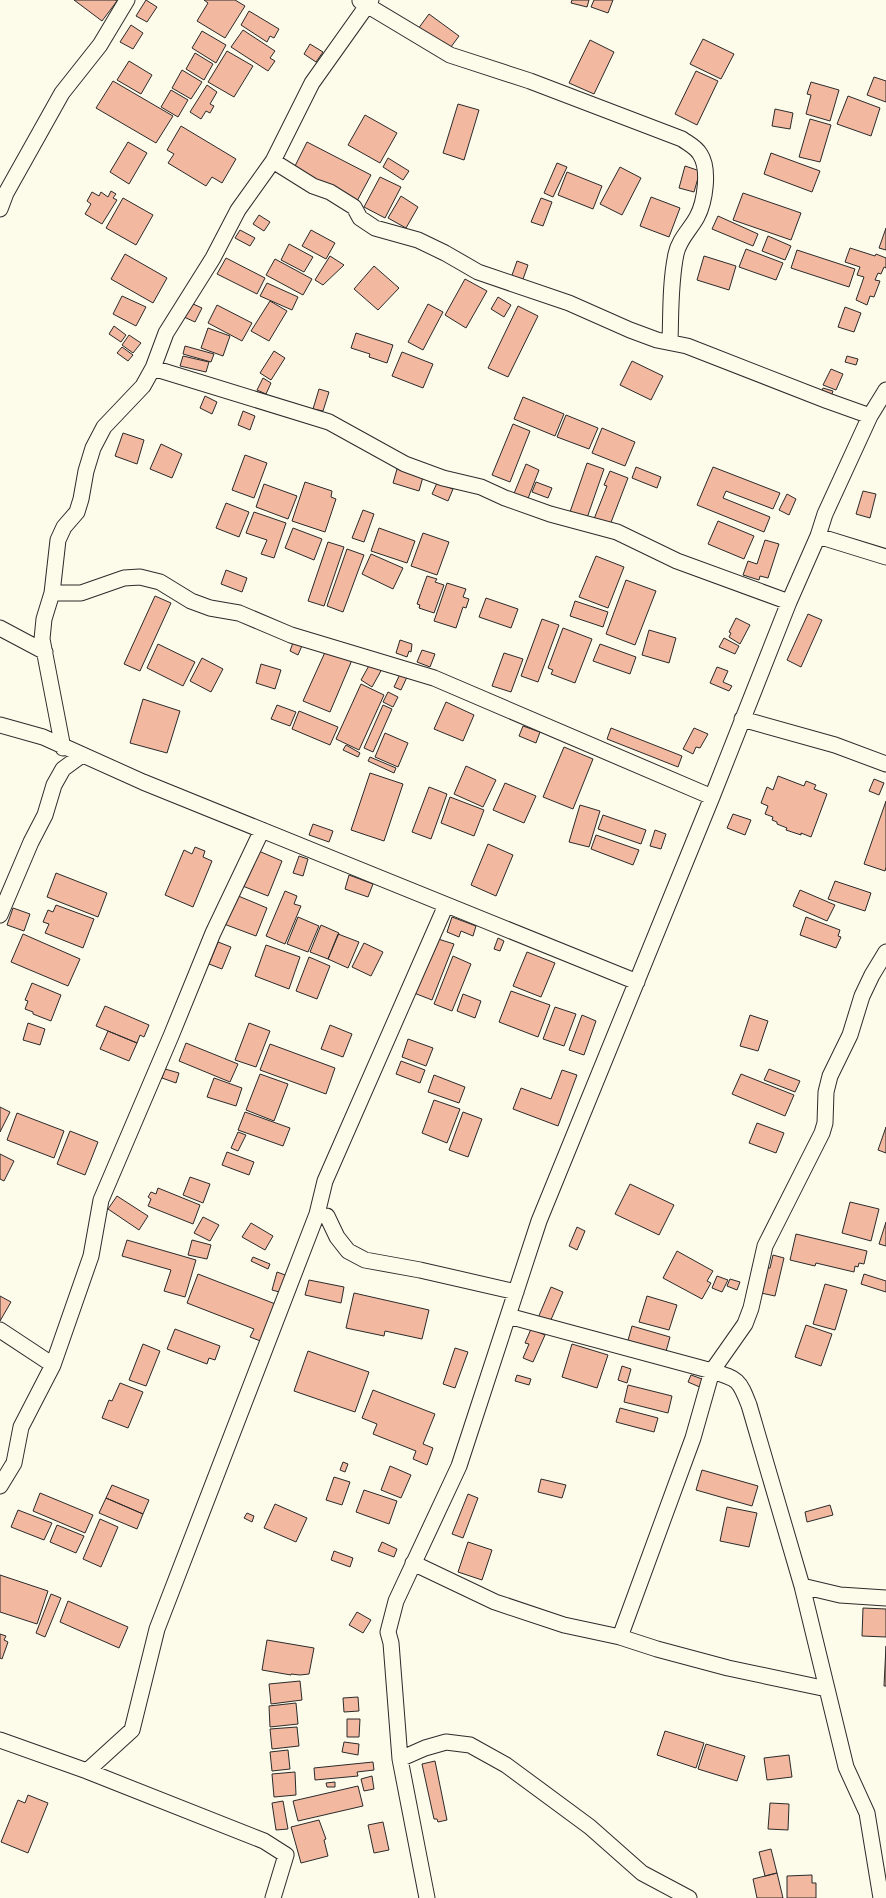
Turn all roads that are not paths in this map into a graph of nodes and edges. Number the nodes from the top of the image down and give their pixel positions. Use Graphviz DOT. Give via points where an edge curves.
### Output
graph roads {
  1 [pos="127,0"];
  2 [pos="366,2"];
  3 [pos="273,160"];
  4 [pos="0,209"];
  5 [pos="670,342"];
  6 [pos="153,368"];
  7 [pos="886,390"];
  8 [pos="870,416"];
  9 [pos="818,536"];
  10 [pos="886,557"];
  11 [pos="52,593"];
  12 [pos="789,602"];
  13 [pos="0,628"];
  14 [pos="45,652"];
  15 [pos="742,719"];
  16 [pos="0,725"];
  17 [pos="63,748"];
  18 [pos="82,755"];
  19 [pos="886,764"];
  20 [pos="712,797"];
  21 [pos="262,830"];
  22 [pos="446,905"];
  23 [pos="0,916"];
  24 [pos="886,952"];
  25 [pos="636,982"];
  26 [pos="317,1214"];
  27 [pos="516,1292"];
  28 [pos="508,1316"];
  29 [pos="0,1330"];
  30 [pos="53,1365"];
  31 [pos="712,1371"];
  32 [pos="0,1486"];
  33 [pos="413,1563"];
  34 [pos="802,1586"];
  35 [pos="886,1598"];
  36 [pos="620,1637"];
  37 [pos="827,1689"];
  38 [pos="0,1740"];
  39 [pos="400,1759"];
  40 [pos="87,1771"];
  41 [pos="273,1898"];
  42 [pos="427,1898"];
  43 [pos="689,1898"];
  44 [pos="881,1898"];
  1 -- 4 [label="street" via="100,45 62,93"];
  2 -- 3 [label="street" via="312,84"];
  2 -- 5 [label="street" via="450,55 539,84 682,139 696,148 702,156 704,191 696,218 676,253"];
  3 -- 5 [label="street" via="354,207 360,218 375,228 418,240 478,272"];
  3 -- 6 [label="street" via="238,210 213,258 166,333"];
  5 -- 8 [label="street"];
  6 -- 11 [label="street" via="144,386 104,427 93,448 77,512 58,540"];
  6 -- 12 [label="street" via="329,422 405,464 481,487 550,514 617,532 678,561"];
  7 -- 8 [label="street"];
  8 -- 9 [label="street"];
  9 -- 10 [label="street"];
  9 -- 12 [label="street"];
  11 -- 14 [label="street" via="44,619 42,639"];
  11 -- 20 [label="street" via="81,593 124,578 140,577 160,582 191,601 210,608 240,613 291,635 434,678"];
  12 -- 15 [label="street"];
  13 -- 14 [label="street"];
  14 -- 17 [label="street"];
  15 -- 19 [label="street" via="835,745"];
  15 -- 20 [label="street"];
  16 -- 17 [label="street" via="43,737"];
  17 -- 18 [label="street"];
  18 -- 21 [label="street"];
  18 -- 23 [label="street" via="63,769 54,785 45,815"];
  20 -- 25 [label="street"];
  21 -- 22 [label="street"];
  21 -- 30 [label="street" via="213,934 101,1200 91,1256"];
  22 -- 25 [label="street"];
  22 -- 26 [label="street" via="325,1181"];
  24 -- 31 [label="street" via="862,996 850,1035 830,1076 822,1133 765,1246 745,1324"];
  25 -- 27 [label="street" via="539,1221"];
  26 -- 27 [label="street" via="327,1216 348,1251 365,1260"];
  26 -- 40 [label="street" via="157,1629 132,1730"];
  27 -- 28 [label="street"];
  28 -- 31 [label="street"];
  28 -- 33 [label="street" via="459,1466"];
  29 -- 30 [label="street"];
  30 -- 32 [label="street" via="21,1427 14,1463"];
  31 -- 34 [label="street" via="733,1378 741,1385"];
  31 -- 36 [label="street" via="693,1438"];
  33 -- 36 [label="street" via="495,1602 564,1625"];
  33 -- 39 [label="street" via="396,1601 388,1632"];
  34 -- 35 [label="street" via="840,1595"];
  34 -- 37 [label="street"];
  36 -- 37 [label="street" via="728,1668"];
  37 -- 44 [label="street" via="846,1768 867,1813"];
  38 -- 40 [label="street"];
  39 -- 42 [label="street"];
  39 -- 43 [label="street" via="446,1742 470,1746 506,1765 590,1827 642,1873"];
  40 -- 41 [label="street" via="264,1841 286,1855"];
}
